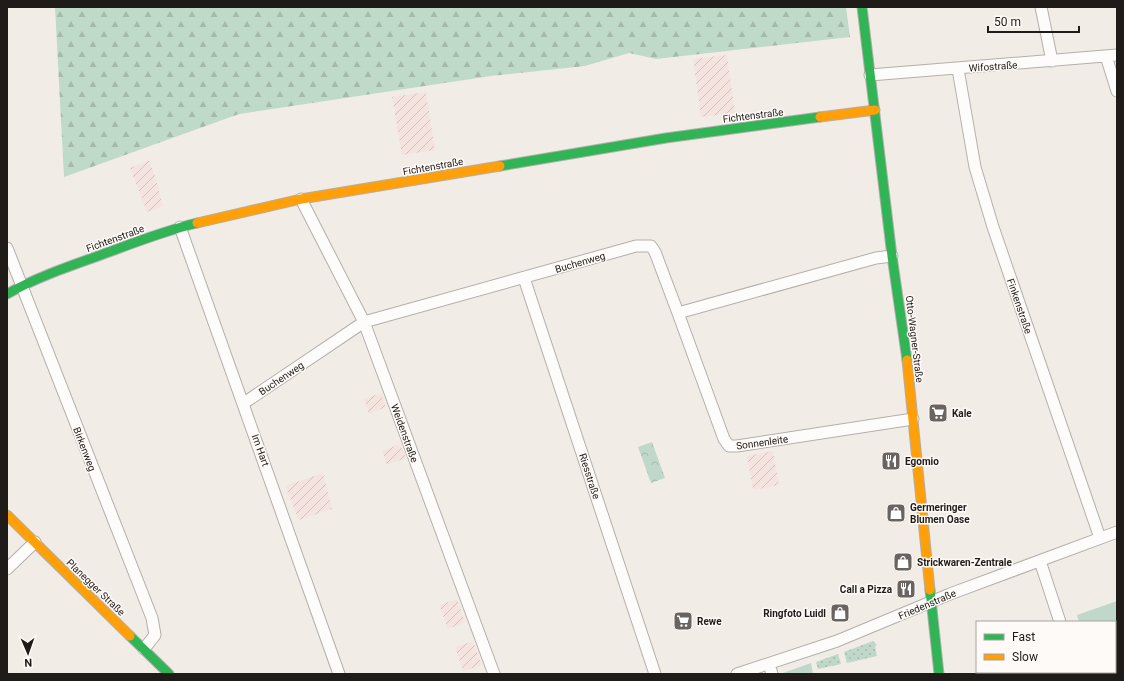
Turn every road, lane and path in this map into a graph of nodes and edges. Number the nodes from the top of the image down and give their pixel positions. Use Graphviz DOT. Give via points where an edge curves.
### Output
graph roads {
  1 [pos="862,7"];
  2 [pos="1041,7"];
  3 [pos="1117,55"];
  4 [pos="1106,56"];
  5 [pos="1052,61"];
  6 [pos="958,69"];
  7 [pos="870,75"];
  8 [pos="1117,91"];
  9 [pos="875,110"];
  10 [pos="301,200"];
  11 [pos="180,228"];
  12 [pos="7,248"];
  13 [pos="892,256"];
  14 [pos="524,278"];
  15 [pos="21,286"];
  16 [pos="7,294"];
  17 [pos="678,313"];
  18 [pos="364,322"];
  19 [pos="244,403"];
  20 [pos="913,419"];
  21 [pos="7,515"];
  22 [pos="1117,532"];
  23 [pos="1100,538"];
  24 [pos="35,542"];
  25 [pos="1040,560"];
  26 [pos="7,569"];
  27 [pos="931,602"];
  28 [pos="1060,621"];
  29 [pos="144,649"];
  30 [pos="770,669"];
  31 [pos="169,674"];
  32 [pos="340,674"];
  33 [pos="494,674"];
  34 [pos="655,674"];
  35 [pos="737,674"];
  36 [pos="939,674"];
  1 -- 7 [label="street, Otto-Wagner-Straße"];
  2 -- 5 [label="street"];
  3 -- 4 [label="street, Wifostraße"];
  4 -- 5 [label="street, Wifostraße"];
  4 -- 8 [label="street"];
  5 -- 6 [label="street, Wifostraße"];
  6 -- 7 [label="street, Wifostraße"];
  6 -- 23 [label="street, Finkenstraße" via="975,167 989,215"];
  7 -- 9 [label="street, Otto-Wagner-Straße"];
  9 -- 10 [label="street, Fichtenstraße" via="666,138"];
  9 -- 13 [label="street, Otto-Wagner-Straße"];
  10 -- 11 [label="street, Fichtenstraße"];
  10 -- 18 [label="street, Weidenstraße"];
  11 -- 15 [label="street, Fichtenstraße"];
  11 -- 19 [label="street, Im Hart"];
  12 -- 15 [label="street, Birkenweg"];
  13 -- 17 [label="street" via="876,258"];
  13 -- 20 [label="street, Otto-Wagner-Straße"];
  14 -- 17 [label="street, Buchenweg" via="636,246 649,246 655,252"];
  14 -- 18 [label="street, Buchenweg"];
  14 -- 34 [label="street, Riesstraße"];
  15 -- 16 [label="street, Fichtenstraße"];
  15 -- 29 [label="street, Birkenweg" via="152,618 155,635"];
  17 -- 20 [label="street, Sonnenleite" via="724,439 729,446"];
  18 -- 19 [label="street, Buchenweg"];
  18 -- 33 [label="street, Weidenstraße"];
  19 -- 32 [label="street, Im Hart"];
  20 -- 27 [label="street, Otto-Wagner-Straße"];
  21 -- 24 [label="street, Planegger Straße"];
  22 -- 23 [label="street, Friedenstraße"];
  23 -- 25 [label="street, Friedenstraße"];
  24 -- 26 [label="street"];
  24 -- 29 [label="street, Planegger Straße"];
  25 -- 27 [label="street, Friedenstraße"];
  25 -- 28 [label="street"];
  27 -- 30 [label="street, Friedenstraße"];
  27 -- 36 [label="street, Otto-Wagner-Straße"];
  29 -- 31 [label="street, Planegger Straße"];
  30 -- 35 [label="street, Friedenstraße"];
}
